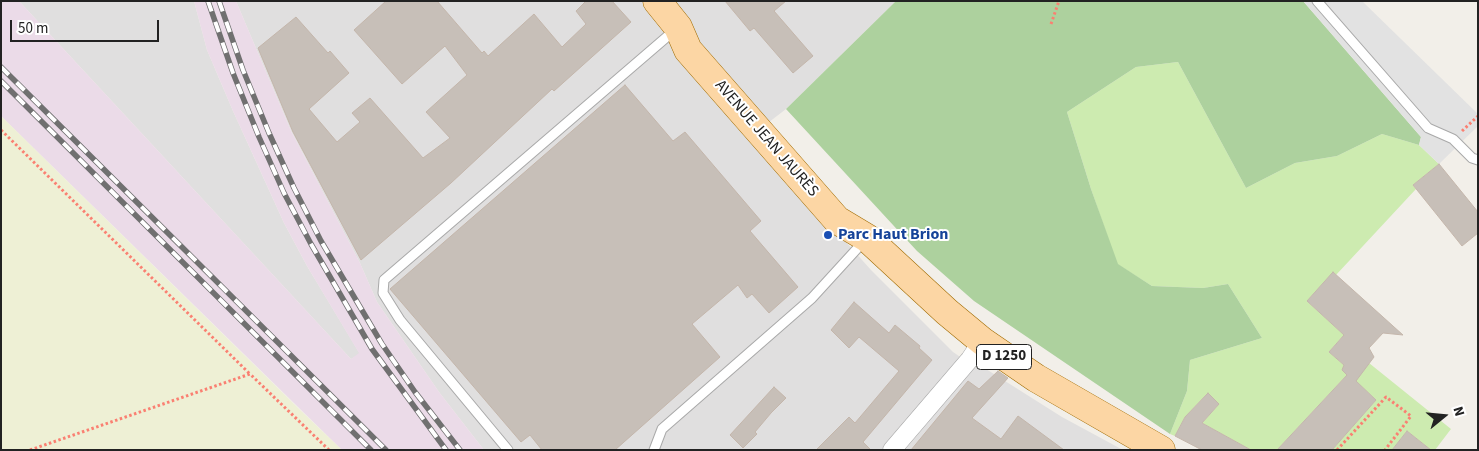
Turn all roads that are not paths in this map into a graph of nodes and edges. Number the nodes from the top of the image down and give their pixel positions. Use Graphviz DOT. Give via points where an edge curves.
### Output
graph roads {
  1 [pos="1317,1"];
  2 [pos="660,2"];
  3 [pos="678,27"];
  4 [pos="1478,160"];
  5 [pos="867,238"];
  6 [pos="982,341"];
  7 [pos="508,450"];
  8 [pos="654,450"];
  9 [pos="892,450"];
  10 [pos="1161,450"];
  1 -- 4 [label="lane" via="1428,128 1453,139"];
  2 -- 3 [label="main road, AVENUE JEAN JAURÈS / D 1250"];
  3 -- 5 [label="main road, AVENUE JEAN JAURÈS / D 1250" via="701,40 849,208"];
  3 -- 7 [label="lane" via="384,280 383,293 400,320"];
  5 -- 6 [label="main road, AVENUE JEAN JAURÈS / D 1250"];
  5 -- 8 [label="lane" via="812,298 662,429"];
  6 -- 9 [label="street"];
  6 -- 10 [label="main road, AVENUE JEAN JAURÈS / D 1250" via="1036,378"];
}
